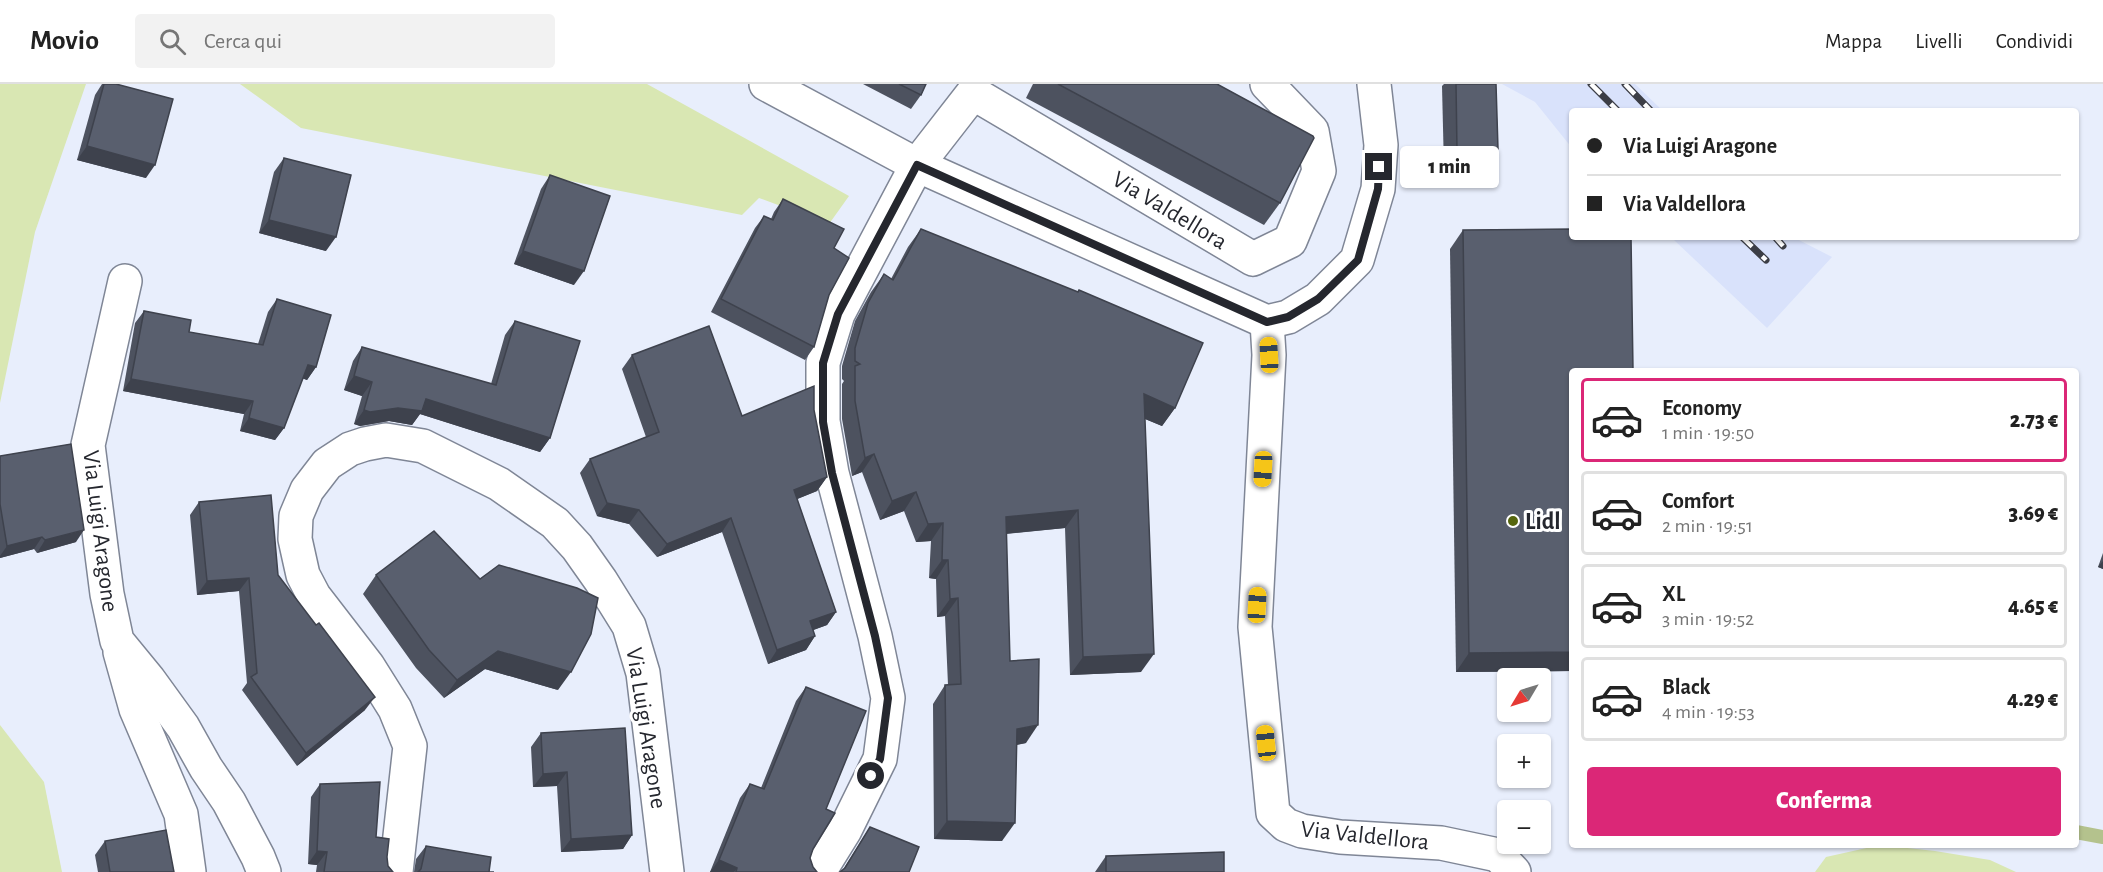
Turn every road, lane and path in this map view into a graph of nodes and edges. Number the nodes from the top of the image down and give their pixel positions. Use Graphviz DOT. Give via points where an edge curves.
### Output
graph roads {
  1 [pos="766,84"];
  2 [pos="1267,84"];
  3 [pos="1374,84"];
  4 [pos="917,165"];
  5 [pos="125,281"];
  6 [pos="1267,322"];
  7 [pos="117,641"];
  8 [pos="189,872"];
  9 [pos="264,872"];
  10 [pos="396,872"];
  11 [pos="667,872"];
  12 [pos="819,872"];
  13 [pos="1514,872"];
  1 -- 4 [label="street"];
  2 -- 4 [label="street, Via Valdellora" via="1312,131 1319,171 1290,241 1253,259 973,93"];
  3 -- 6 [label="street" via="1381,145 1378,189 1358,260 1318,299 1288,317"];
  4 -- 6 [label="street"];
  4 -- 12 [label="street" via="838,314 823,363 823,422 832,473 888,698 880,759 846,830"];
  5 -- 7 [label="street, Via Luigi Aragone" via="88,445 107,594"];
  6 -- 13 [label="street, Via Valdellora" via="1269,355 1256,627 1273,813 1286,825 1302,831 1441,843 1498,855"];
  7 -- 8 [label="street, Via Luigi Aragone" via="136,709 181,814"];
  7 -- 9 [label="street, Via Luigi Aragone" via="183,727 229,802"];
  10 -- 11 [label="street, Via Luigi Aragone" via="410,746 395,709 368,666 314,596 303,575 295,539 296,516 307,490 327,464 350,449 386,440 423,446 499,484 555,523 601,581 629,626 643,674"];
}
